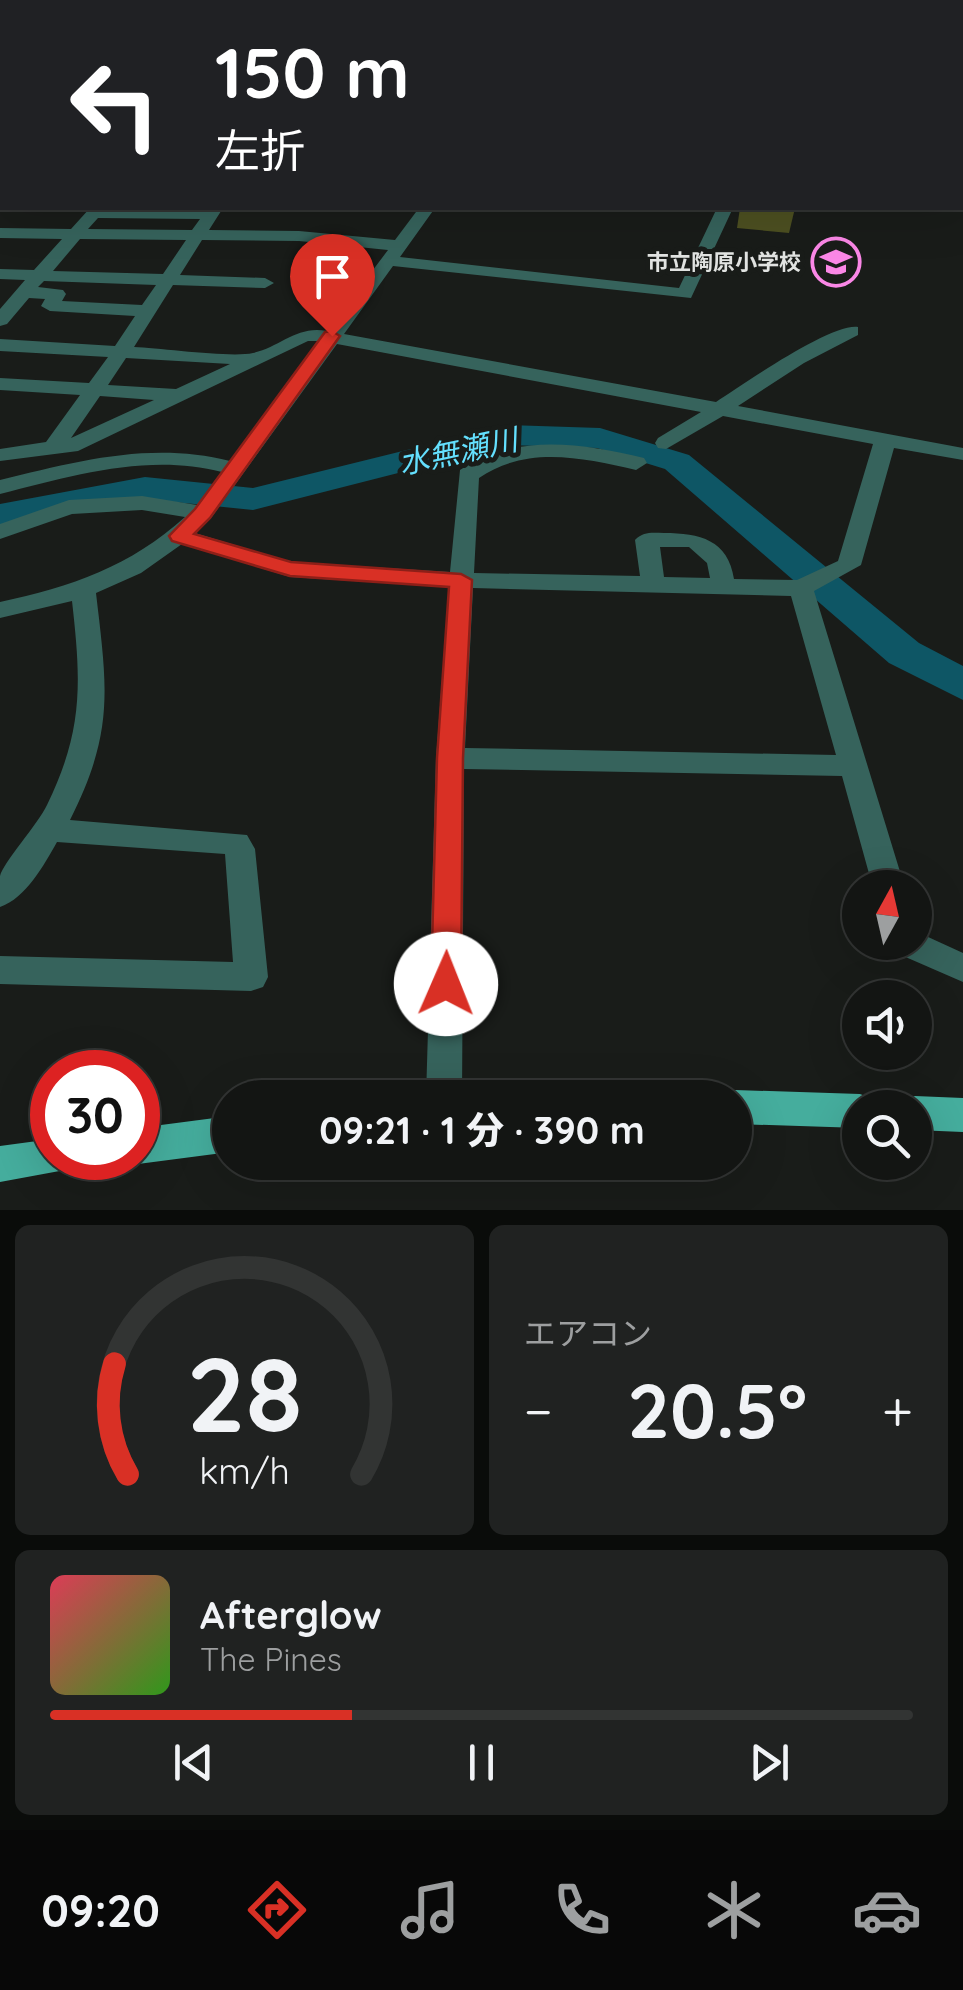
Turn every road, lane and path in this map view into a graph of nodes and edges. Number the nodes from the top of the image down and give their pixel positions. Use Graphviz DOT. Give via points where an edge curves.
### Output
graph roads {
  1 [pos="96,210"];
  2 [pos="426,210"];
  3 [pos="724,210"];
  4 [pos="212,211"];
  5 [pos="0,234"];
  6 [pos="74,235"];
  7 [pos="131,235"];
  8 [pos="196,236"];
  9 [pos="185,252"];
  10 [pos="396,253"];
  11 [pos="0,274"];
  12 [pos="39,276"];
  13 [pos="166,279"];
  14 [pos="265,282"];
  15 [pos="25,292"];
  16 [pos="146,310"];
  17 [pos="0,320"];
  18 [pos="851,332"];
  19 [pos="332,336"];
  20 [pos="0,345"];
  21 [pos="120,352"];
  22 [pos="251,360"];
  23 [pos="0,384"];
  24 [pos="92,390"];
  25 [pos="179,395"];
  26 [pos="716,408"];
  27 [pos="885,440"];
  28 [pos="666,443"];
  29 [pos="52,448"];
  30 [pos="963,454"];
  31 [pos="0,455"];
  32 [pos="636,463"];
  33 [pos="234,468"];
  34 [pos="0,488"];
  35 [pos="203,514"];
  36 [pos="0,532"];
  37 [pos="180,536"];
  38 [pos="461,580"];
  39 [pos="653,582"];
  40 [pos="723,585"];
  41 [pos="804,586"];
  42 [pos="83,592"];
  43 [pos="0,610"];
  44 [pos="450,758"];
  45 [pos="853,766"];
  46 [pos="49,830"];
  47 [pos="884,870"];
  48 [pos="0,894"];
  49 [pos="932,956"];
  50 [pos="963,968"];
  51 [pos="0,970"];
  52 [pos="444,1080"];
  53 [pos="752,1108"];
  54 [pos="842,1110"];
  55 [pos="932,1114"];
  56 [pos="963,1115"];
  57 [pos="212,1136"];
  58 [pos="160,1143"];
  59 [pos="30,1160"];
  60 [pos="0,1164"];
  1 -- 4 [label="street"];
  1 -- 6 [label="street"];
  2 -- 10 [label="street"];
  3 -- 10 [label="street" via="686,294"];
  4 -- 8 [label="street"];
  5 -- 6 [label="street"];
  6 -- 7 [label="street"];
  6 -- 12 [label="street"];
  7 -- 8 [label="street"];
  7 -- 9 [label="street" via="125,244 130,249"];
  8 -- 9 [label="street"];
  8 -- 10 [label="street" via="299,236"];
  9 -- 13 [label="street"];
  10 -- 19 [label="street"];
  11 -- 12 [label="street"];
  12 -- 13 [label="street"];
  12 -- 15 [label="street"];
  13 -- 14 [label="street"];
  13 -- 16 [label="street"];
  15 -- 16 [label="street" via="58,294 50,306"];
  15 -- 17 [label="street"];
  16 -- 21 [label="street"];
  18 -- 26 [label="street"];
  19 -- 22 [label="street" via="302,337"];
  19 -- 26 [label="street"];
  19 -- 33 [label="street"];
  20 -- 21 [label="street"];
  21 -- 22 [label="street"];
  21 -- 24 [label="street"];
  22 -- 25 [label="street"];
  23 -- 24 [label="street"];
  24 -- 25 [label="street"];
  24 -- 29 [label="street"];
  25 -- 29 [label="street" via="70,446"];
  26 -- 27 [label="street"];
  26 -- 28 [label="street"];
  27 -- 30 [label="street"];
  27 -- 41 [label="street" via="849,565"];
  29 -- 31 [label="street"];
  32 -- 38 [label="street" via="576,450 486,460 468,475"];
  33 -- 34 [label="street" via="150,458"];
  33 -- 35 [label="street"];
  35 -- 36 [label="street" via="142,502 69,507"];
  35 -- 37 [label="street"];
  37 -- 38 [label="street" via="290,569"];
  37 -- 42 [label="street" via="145,562"];
  38 -- 39 [label="street"];
  38 -- 44 [label="street"];
  39 -- 40 [label="street"];
  39 -- 40 [label="street" via="647,540 695,540 719,560"];
  40 -- 41 [label="street"];
  41 -- 45 [label="street"];
  42 -- 43 [label="street"];
  42 -- 46 [label="street" via="94,698 62,811"];
  44 -- 45 [label="street"];
  44 -- 52 [label="street"];
  45 -- 47 [label="street"];
  46 -- 48 [label="street"];
  46 -- 51 [label="street" via="236,843 251,977"];
  49 -- 50 [label="street"];
  53 -- 54 [label="main road"];
  55 -- 56 [label="main road"];
  57 -- 58 [label="main road"];
  59 -- 60 [label="main road"];
}
